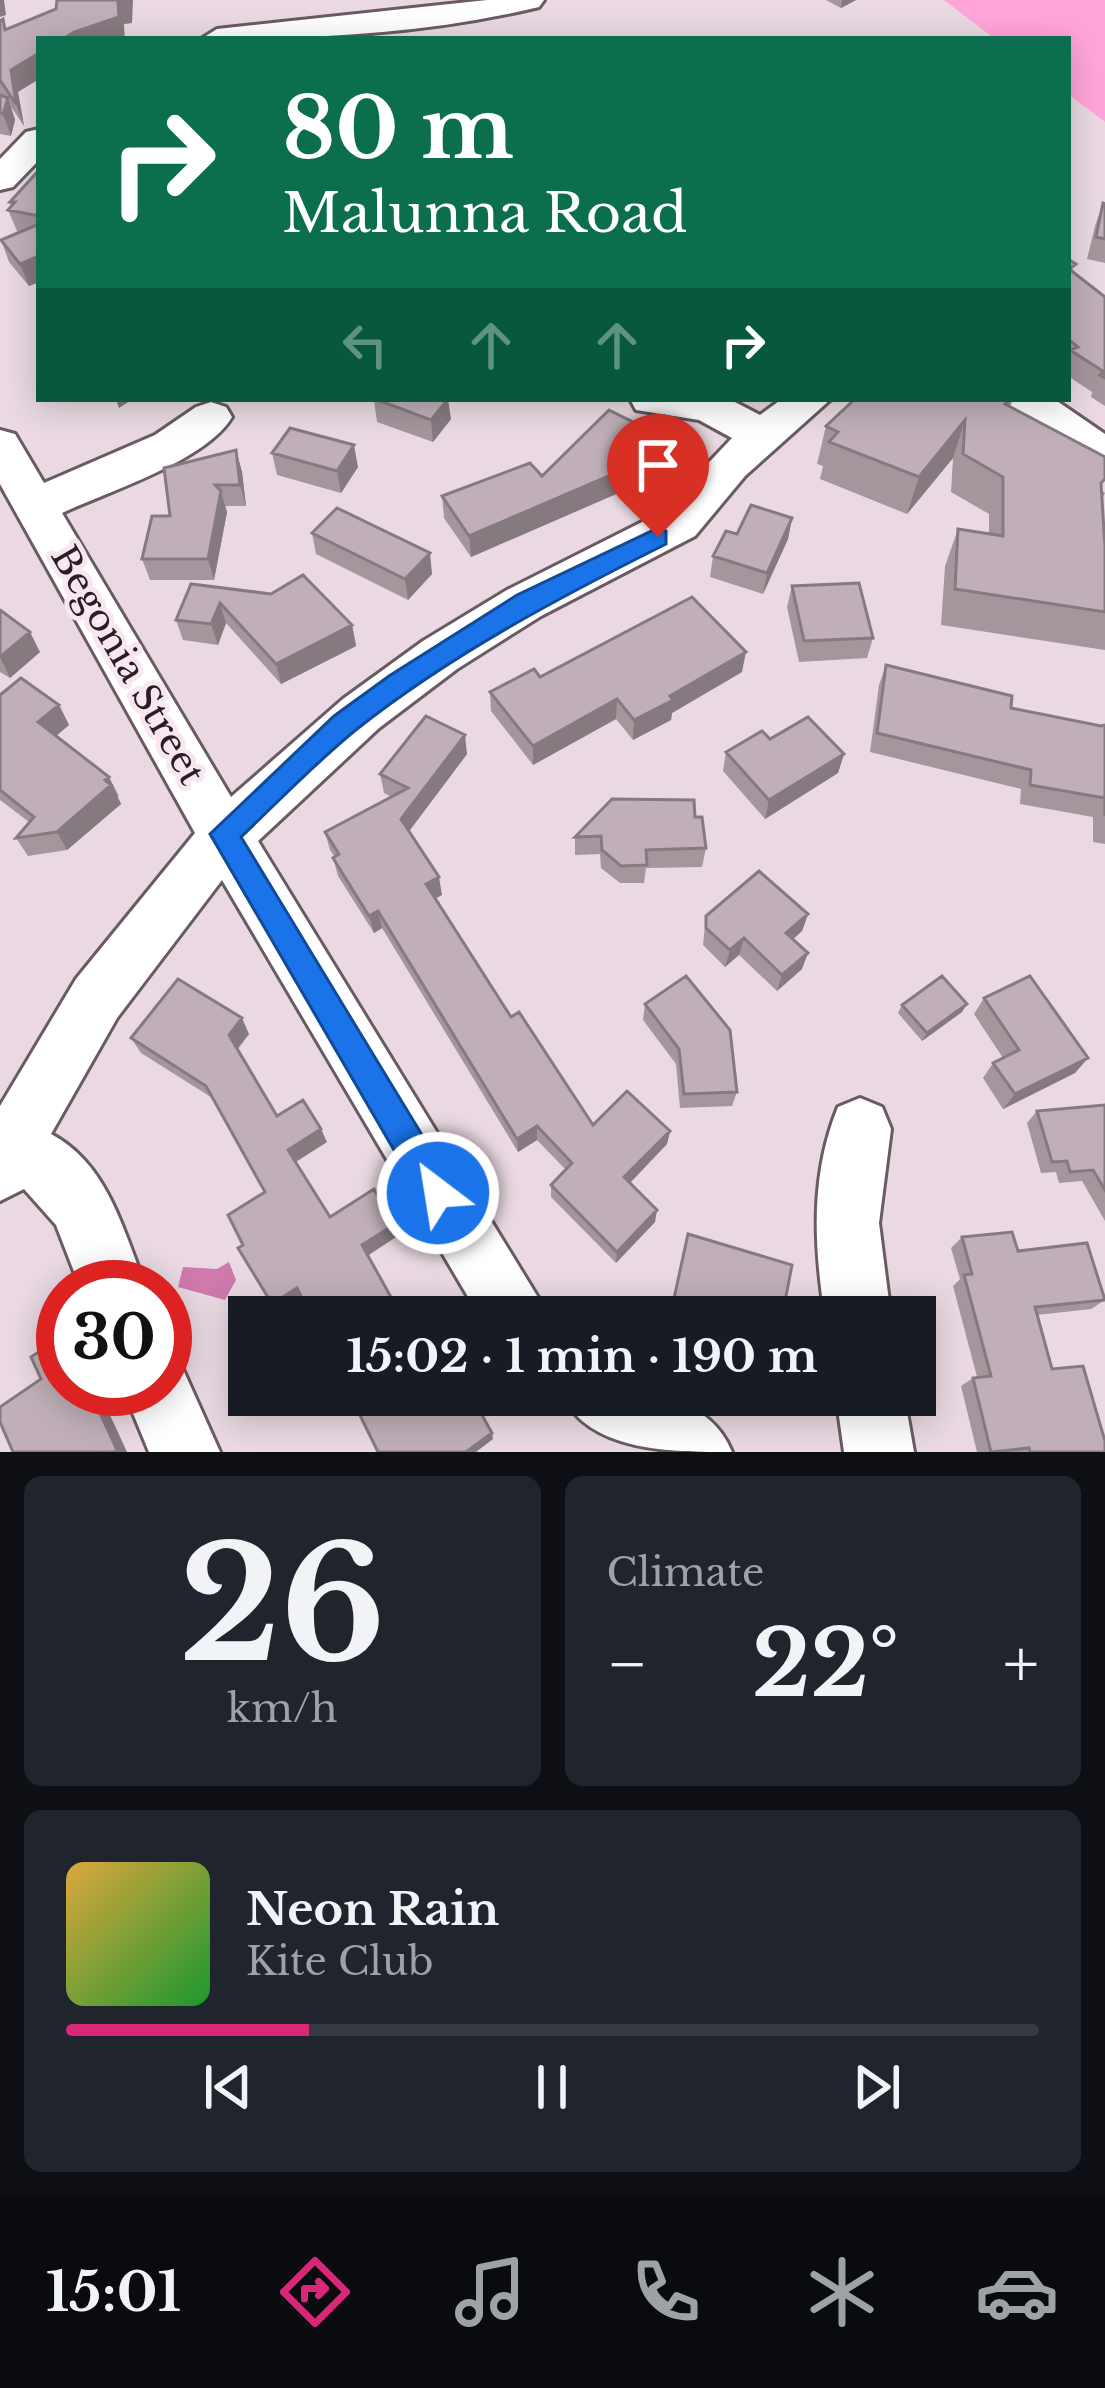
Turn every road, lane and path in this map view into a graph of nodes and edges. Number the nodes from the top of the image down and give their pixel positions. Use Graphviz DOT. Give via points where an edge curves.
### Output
graph roads {
  1 [pos="528,0"];
  2 [pos="247,36"];
  3 [pos="670,402"];
  4 [pos="806,402"];
  5 [pos="1028,402"];
  6 [pos="211,417"];
  7 [pos="764,436"];
  8 [pos="0,445"];
  9 [pos="1105,455"];
  10 [pos="37,505"];
  11 [pos="224,834"];
  12 [pos="860,1129"];
  13 [pos="5,1159"];
  14 [pos="101,1260"];
  15 [pos="505,1296"];
  16 [pos="854,1296"];
  17 [pos="169,1416"];
  18 [pos="633,1416"];
  19 [pos="873,1416"];
  20 [pos="185,1452"];
  21 [pos="697,1452"];
  22 [pos="879,1452"];
  1 -- 2 [label="street"];
  3 -- 7 [label="street" via="708,406"];
  4 -- 7 [label="street"];
  5 -- 9 [label="street"];
  6 -- 10 [label="street, Begonia Street" via="170,446"];
  7 -- 11 [label="street" via="674,528 526,602 399,684"];
  8 -- 10 [label="street, Begonia Street"];
  10 -- 11 [label="street, Begonia Street"];
  11 -- 13 [label="street" via="110,977"];
  11 -- 15 [label="street, Begonia Street"];
  12 -- 16 [label="street" via="843,1227"];
  13 -- 14 [label="street" via="46,1161 65,1178"];
  17 -- 20 [label="street"];
  18 -- 21 [label="street"];
  19 -- 22 [label="street"];
}
